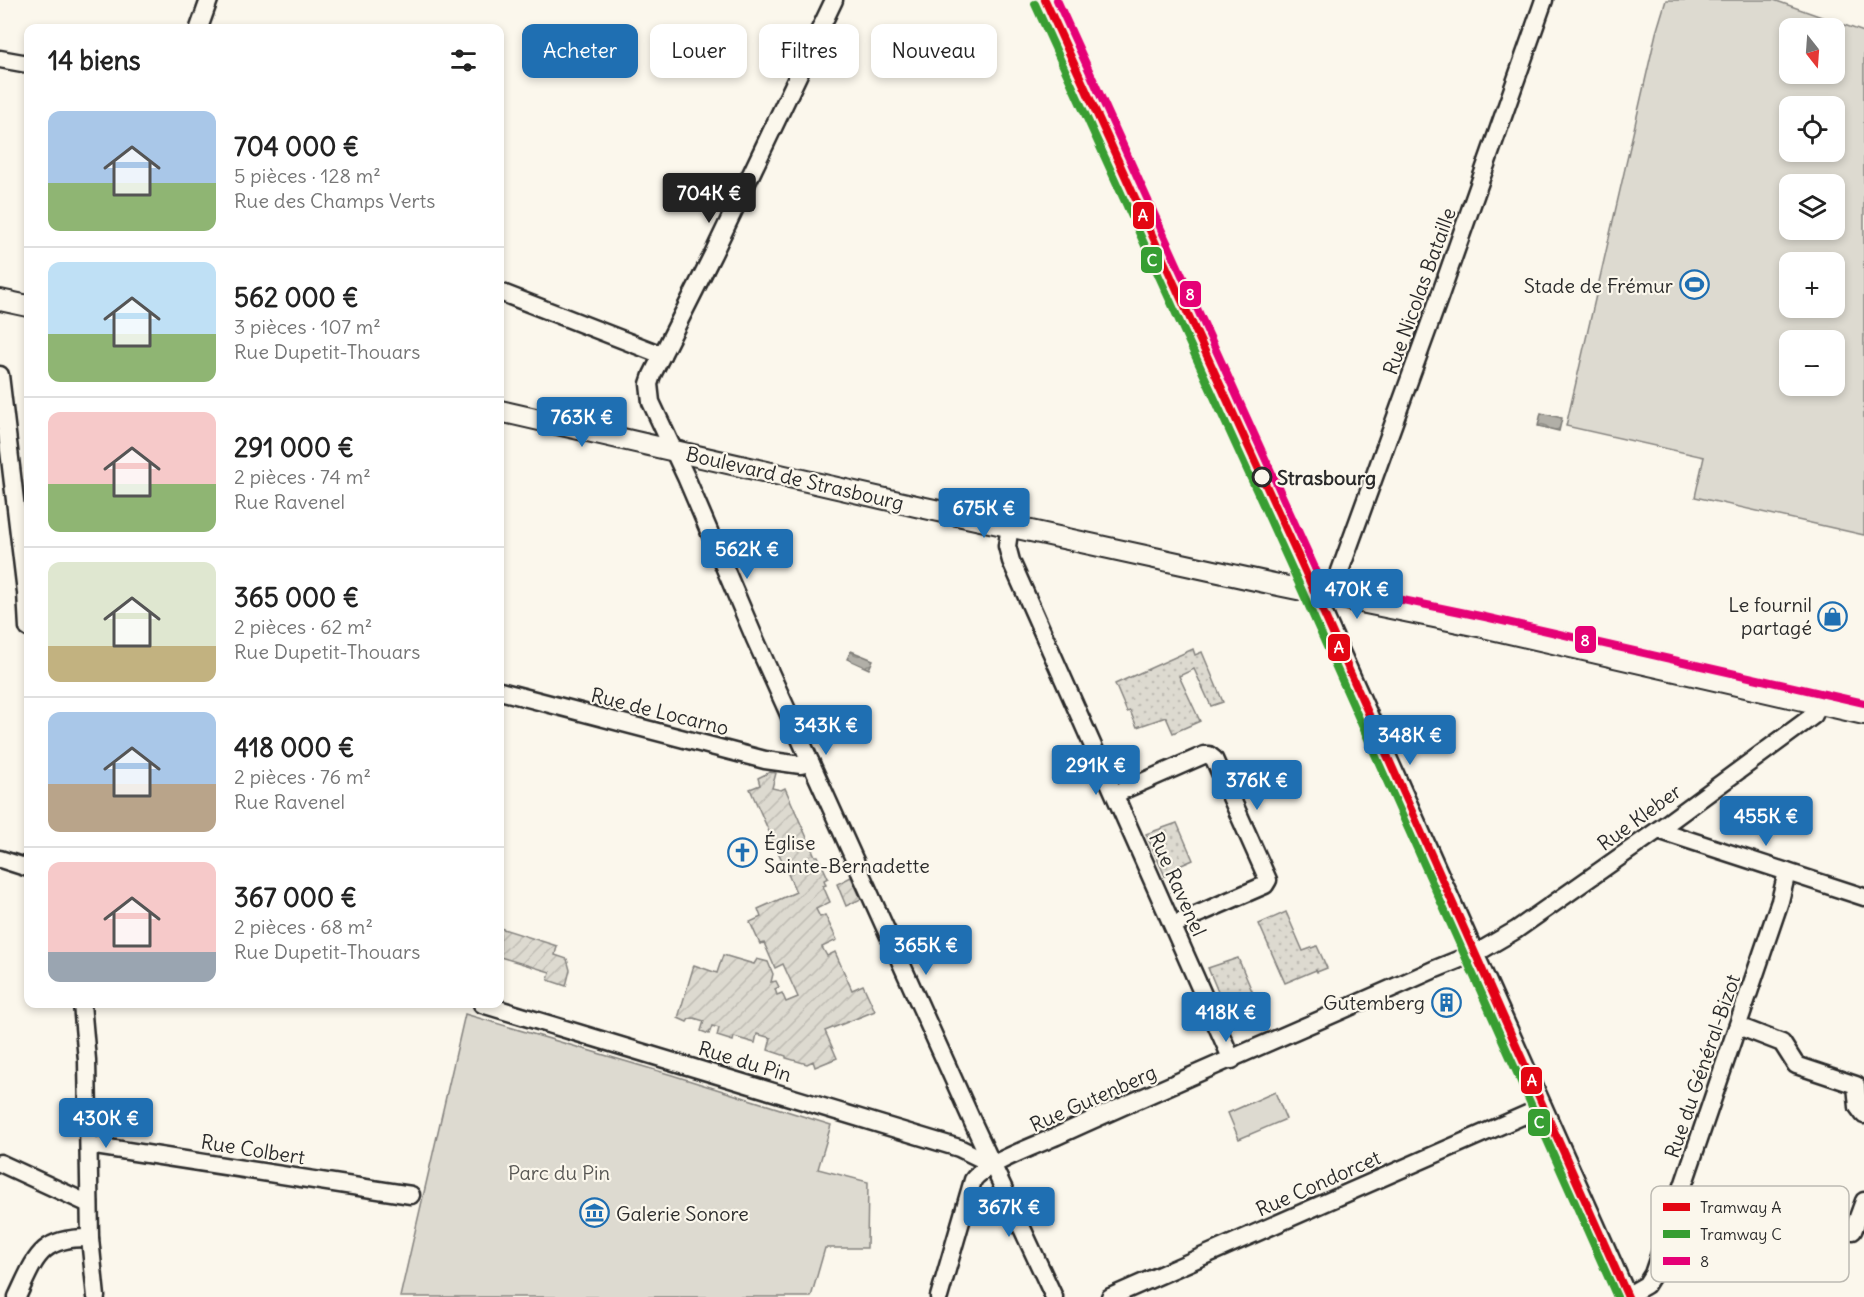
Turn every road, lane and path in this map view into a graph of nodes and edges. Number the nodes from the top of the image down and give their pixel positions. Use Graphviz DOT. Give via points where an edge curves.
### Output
graph roads {
  1 [pos="209,0"];
  2 [pos="834,0"];
  3 [pos="1045,0"];
  4 [pos="1544,0"];
  5 [pos="200,24"];
  6 [pos="0,59"];
  7 [pos="24,63"];
  8 [pos="504,294"];
  9 [pos="0,300"];
  10 [pos="24,305"];
  11 [pos="662,355"];
  12 [pos="0,375"];
  13 [pos="0,382"];
  14 [pos="504,412"];
  15 [pos="673,449"];
  16 [pos="1010,526"];
  17 [pos="24,555"];
  18 [pos="1317,593"];
  19 [pos="504,692"];
  20 [pos="1818,704"];
  21 [pos="1864,714"];
  22 [pos="811,763"];
  23 [pos="1115,795"];
  24 [pos="1658,830"];
  25 [pos="0,859"];
  26 [pos="24,867"];
  27 [pos="1787,872"];
  28 [pos="1864,897"];
  29 [pos="1173,925"];
  30 [pos="1471,955"];
  31 [pos="82,1008"];
  32 [pos="495,1008"];
  33 [pos="1738,1026"];
  34 [pos="1232,1060"];
  35 [pos="1543,1107"];
  36 [pos="1864,1115"];
  37 [pos="89,1145"];
  38 [pos="0,1163"];
  39 [pos="994,1165"];
  40 [pos="1683,1186"];
  41 [pos="411,1195"];
  42 [pos="1864,1201"];
  43 [pos="89,1204"];
  44 [pos="1853,1231"];
  45 [pos="90,1238"];
  46 [pos="1651,1277"];
  47 [pos="1627,1296"];
  48 [pos="17,1297"];
  49 [pos="96,1297"];
  50 [pos="939,1297"];
  51 [pos="1054,1297"];
  52 [pos="1110,1297"];
  1 -- 5 [label="street"];
  2 -- 11 [label="street"];
  3 -- 18 [label="street"];
  4 -- 18 [label="street, Rue Nicolas Bataille" via="1340,571"];
  6 -- 7 [label="street"];
  8 -- 11 [label="street"];
  9 -- 10 [label="street"];
  11 -- 15 [label="street" via="649,393"];
  12 -- 13 [label="street"];
  13 -- 17 [label="street"];
  14 -- 15 [label="street, Boulevard de Strasbourg"];
  15 -- 16 [label="street, Boulevard de Strasbourg"];
  15 -- 22 [label="street"];
  16 -- 18 [label="street, Boulevard de Strasbourg"];
  16 -- 23 [label="street, Rue Ravenel" via="1007,546 1011,561"];
  18 -- 20 [label="street, Boulevard de Strasbourg"];
  18 -- 30 [label="street"];
  19 -- 22 [label="street, Rue de Locarno" via="765,760"];
  20 -- 21 [label="street, Boulevard de Strasbourg"];
  20 -- 24 [label="street, Rue Kleber" via="1814,715"];
  22 -- 39 [label="street"];
  23 -- 29 [label="street, Rue Ravenel"];
  23 -- 29 [label="street" via="1204,755 1212,756 1219,770 1268,880 1265,885"];
  24 -- 27 [label="street"];
  24 -- 30 [label="street, Rue Kleber" via="1516,930"];
  25 -- 26 [label="street"];
  27 -- 28 [label="street"];
  27 -- 33 [label="street, Rue du Général-Bizot"];
  29 -- 34 [label="street, Rue Ravenel"];
  30 -- 34 [label="street, Rue Gutenberg"];
  30 -- 35 [label="street"];
  31 -- 37 [label="street"];
  32 -- 39 [label="street, Rue du Pin" via="959,1148"];
  33 -- 36 [label="street" via="1782,1043 1796,1065 1856,1085 1858,1107"];
  33 -- 40 [label="street, Rue du Général-Bizot"];
  34 -- 39 [label="street, Rue Gutenberg"];
  35 -- 47 [label="street"];
  35 -- 52 [label="street, Rue Condorcet"];
  37 -- 41 [label="street, Rue Colbert"];
  37 -- 43 [label="street"];
  38 -- 43 [label="street"];
  39 -- 50 [label="street, Rue Gutenberg" via="974,1180"];
  39 -- 51 [label="street"];
  42 -- 44 [label="street"];
  43 -- 45 [label="street"];
  45 -- 48 [label="street" via="62,1240 46,1246"];
  45 -- 49 [label="street"];
  46 -- 47 [label="street, Rue du Général-Bizot" via="1646,1285"];
}
